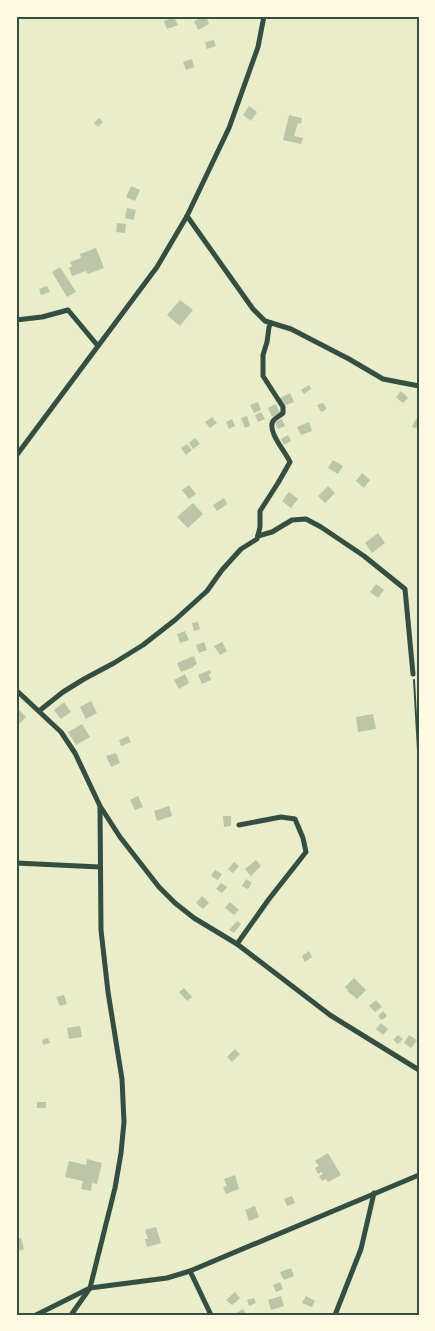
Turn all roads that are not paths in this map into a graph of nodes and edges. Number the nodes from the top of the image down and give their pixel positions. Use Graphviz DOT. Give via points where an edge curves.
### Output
graph roads {
  1 [pos="264,16"];
  2 [pos="187,216"];
  3 [pos="16,320"];
  4 [pos="271,323"];
  5 [pos="98,346"];
  6 [pos="419,386"];
  7 [pos="16,456"];
  8 [pos="258,536"];
  9 [pos="413,674"];
  10 [pos="16,690"];
  11 [pos="39,711"];
  12 [pos="100,806"];
  13 [pos="238,825"];
  14 [pos="16,863"];
  15 [pos="100,867"];
  16 [pos="238,944"];
  17 [pos="419,1070"];
  18 [pos="419,1175"];
  19 [pos="374,1193"];
  20 [pos="190,1271"];
  21 [pos="90,1288"];
  22 [pos="36,1315"];
  23 [pos="70,1315"];
  24 [pos="211,1315"];
  25 [pos="335,1315"];
  1 -- 2 [label="street" via="258,48 229,128"];
  2 -- 4 [label="street" via="254,309"];
  2 -- 5 [label="street" via="157,267"];
  3 -- 5 [label="street" via="68,310"];
  4 -- 6 [label="street" via="290,329 384,379"];
  4 -- 8 [label="street" via="263,355 263,376 283,410 272,428 290,462 260,511"];
  5 -- 7 [label="street"];
  8 -- 9 [label="street" via="292,520 306,519 364,556 405,590"];
  8 -- 11 [label="street" via="234,556 207,591 175,620 143,645 63,692"];
  10 -- 11 [label="street"];
  11 -- 12 [label="street" via="61,732 75,753"];
  12 -- 15 [label="street"];
  12 -- 16 [label="street" via="120,837 175,903"];
  13 -- 16 [label="street" via="281,817 295,819 304,838 306,852"];
  14 -- 15 [label="street"];
  15 -- 21 [label="street" via="100,930 122,1079 124,1122 114,1188"];
  16 -- 17 [label="street" via="330,1015"];
  18 -- 19 [label="street"];
  19 -- 20 [label="street"];
  19 -- 25 [label="street" via="361,1249"];
  20 -- 21 [label="street" via="167,1278"];
  20 -- 24 [label="street"];
  21 -- 22 [label="street"];
  21 -- 23 [label="street"];
}
